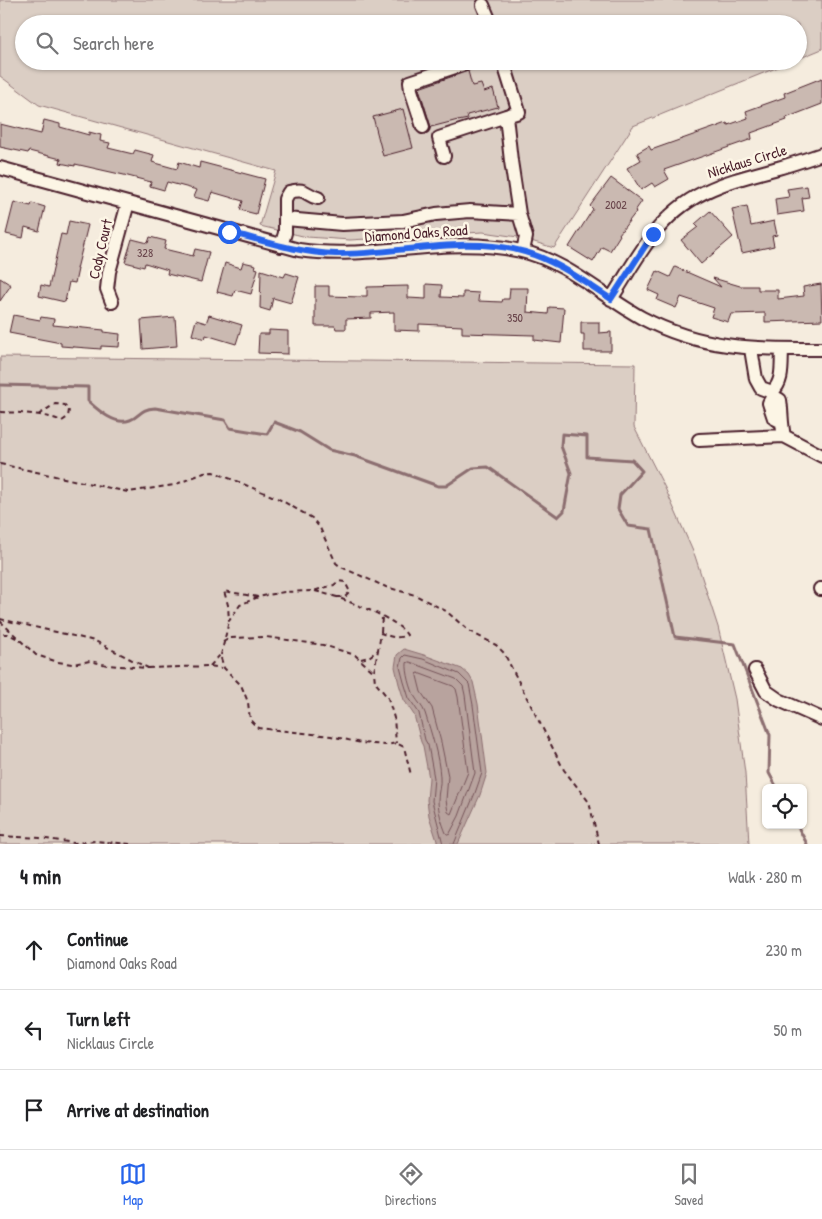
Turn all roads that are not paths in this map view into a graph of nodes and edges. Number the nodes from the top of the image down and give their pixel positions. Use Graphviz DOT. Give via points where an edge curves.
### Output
graph roads {
  1 [pos="483,5"];
  2 [pos="487,15"];
  3 [pos="446,70"];
  4 [pos="507,70"];
  5 [pos="506,116"];
  6 [pos="423,127"];
  7 [pos="822,154"];
  8 [pos="444,156"];
  9 [pos="0,168"];
  10 [pos="318,198"];
  11 [pos="128,203"];
  12 [pos="519,214"];
  13 [pos="286,218"];
  14 [pos="281,246"];
  15 [pos="523,251"];
  16 [pos="611,299"];
  17 [pos="112,302"];
  18 [pos="751,349"];
  19 [pos="782,349"];
  20 [pos="822,350"];
  21 [pos="772,394"];
  22 [pos="784,436"];
  23 [pos="699,440"];
  24 [pos="822,456"];
  25 [pos="755,670"];
  26 [pos="822,719"];
  1 -- 2 [label="street"];
  3 -- 6 [label="street" via="410,82"];
  4 -- 5 [label="street" via="519,112"];
  5 -- 8 [label="street" via="439,138"];
  5 -- 12 [label="street"];
  7 -- 16 [label="street, Nicklaus Circle" via="704,191 676,210 653,234"];
  9 -- 11 [label="street, Diamond Oaks Road"];
  10 -- 13 [label="street" via="308,192 289,192 285,199"];
  11 -- 14 [label="street, Diamond Oaks Road"];
  11 -- 17 [label="street, Cody Court" via="109,272 107,289"];
  12 -- 13 [label="street" via="470,211 404,221 342,224"];
  12 -- 15 [label="street" via="526,237"];
  13 -- 14 [label="street"];
  14 -- 15 [label="street, Diamond Oaks Road" via="337,254 460,245"];
  15 -- 16 [label="street, Diamond Oaks Road" via="548,259"];
  16 -- 18 [label="street, Diamond Oaks Road" via="665,329 692,339"];
  18 -- 19 [label="street, Diamond Oaks Road"];
  18 -- 21 [label="street" via="756,379 761,388"];
  19 -- 20 [label="street, Diamond Oaks Road"];
  19 -- 21 [label="street" via="781,378"];
  21 -- 22 [label="street" via="770,403 774,418 780,421"];
  22 -- 23 [label="street"];
  22 -- 24 [label="street"];
  25 -- 26 [label="street" via="766,691 778,700"];
}
